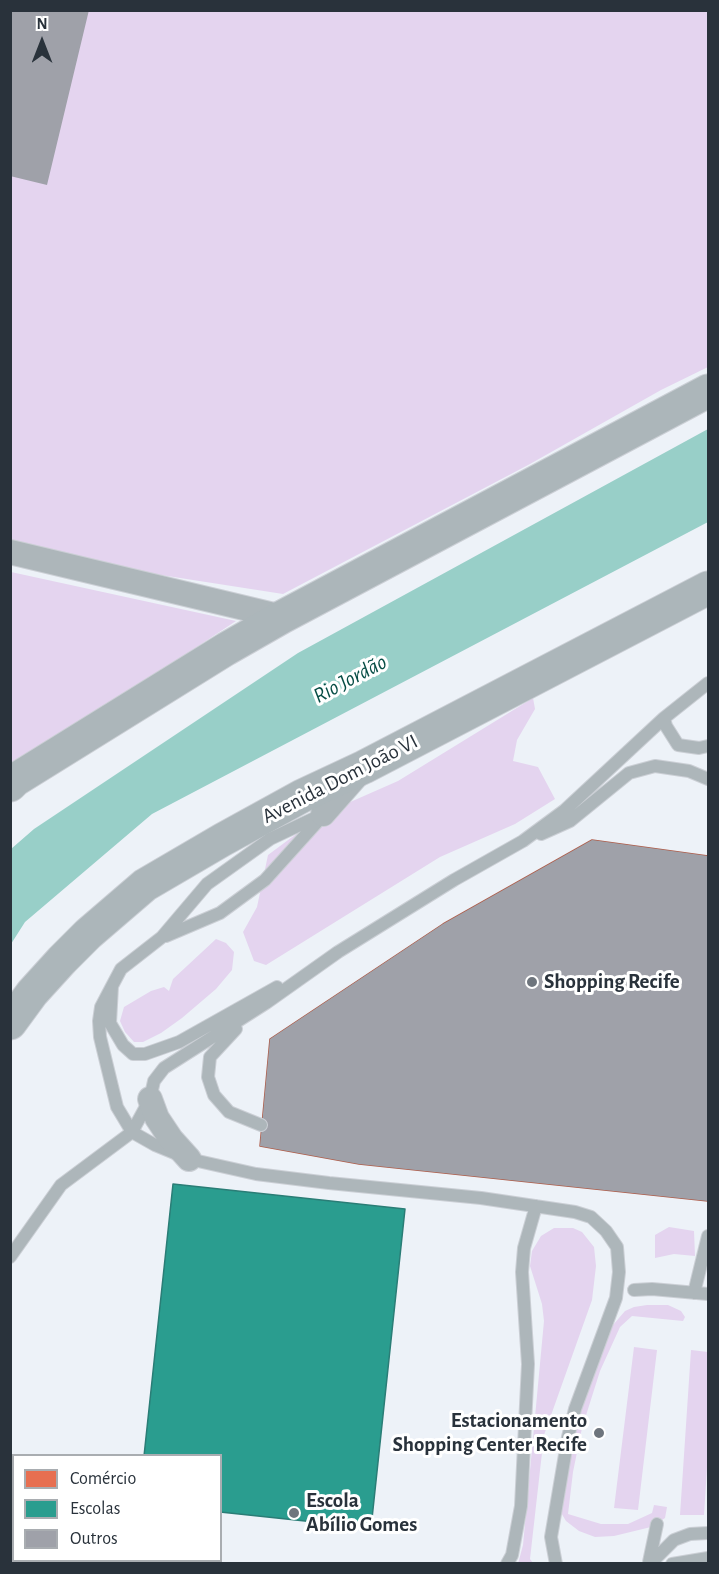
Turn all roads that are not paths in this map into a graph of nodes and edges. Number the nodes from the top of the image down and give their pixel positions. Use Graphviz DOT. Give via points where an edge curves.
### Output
graph roads {
  1 [pos="708,391"];
  2 [pos="10,552"];
  3 [pos="708,588"];
  4 [pos="282,617"];
  5 [pos="708,683"];
  6 [pos="664,718"];
  7 [pos="708,746"];
  8 [pos="364,767"];
  9 [pos="708,779"];
  10 [pos="10,785"];
  11 [pos="323,814"];
  12 [pos="523,841"];
  13 [pos="162,937"];
  14 [pos="338,952"];
  15 [pos="112,986"];
  16 [pos="266,1003"];
  17 [pos="10,1023"];
  18 [pos="150,1099"];
  19 [pos="261,1125"];
  20 [pos="132,1132"];
  21 [pos="189,1159"];
  22 [pos="536,1206"];
  23 [pos="708,1236"];
  24 [pos="10,1257"];
  25 [pos="634,1290"];
  26 [pos="694,1293"];
  27 [pos="708,1294"];
  28 [pos="657,1524"];
  29 [pos="708,1533"];
  30 [pos="708,1558"];
  31 [pos="507,1563"];
  32 [pos="556,1563"];
  33 [pos="650,1563"];
  34 [pos="672,1563"];
  1 -- 4 [label="main road"];
  2 -- 4 [label="street"];
  3 -- 8 [label="main road, Avenida Dom João VI"];
  4 -- 10 [label="main road"];
  5 -- 6 [label="lane"];
  6 -- 7 [label="lane" via="678,745"];
  6 -- 12 [label="lane" via="565,810"];
  8 -- 11 [label="street"];
  8 -- 17 [label="main road, Avenida Dom João VI" via="292,802 145,885 62,960"];
  9 -- 12 [label="lane" via="689,771 655,766 629,773 570,822"];
  11 -- 13 [label="lane" via="270,839 207,884"];
  11 -- 13 [label="lane" via="265,880 220,913"];
  12 -- 14 [label="lane"];
  13 -- 15 [label="lane" via="121,969"];
  14 -- 15 [label="lane" via="179,1042 145,1054 133,1054 116,1036 111,1023"];
  14 -- 16 [label="lane"];
  15 -- 20 [label="lane" via="101,1007 99,1037 117,1107"];
  16 -- 18 [label="lane" via="164,1068 154,1081"];
  16 -- 19 [label="lane" via="210,1057 208,1077 214,1095 228,1112"];
  18 -- 20 [label="lane"];
  18 -- 21 [label="street" via="157,1118"];
  20 -- 21 [label="lane"];
  20 -- 24 [label="lane" via="61,1185"];
  21 -- 22 [label="lane" via="329,1184"];
  22 -- 31 [label="lane" via="524,1248 522,1272 528,1364 521,1506"];
  22 -- 32 [label="lane" via="591,1217 617,1247 620,1272 616,1298 575,1409 563,1457 551,1538"];
  23 -- 26 [label="lane"];
  25 -- 26 [label="lane"];
  26 -- 27 [label="lane"];
  28 -- 33 [label="lane"];
  29 -- 33 [label="lane" via="674,1540"];
  30 -- 34 [label="lane"];
}
